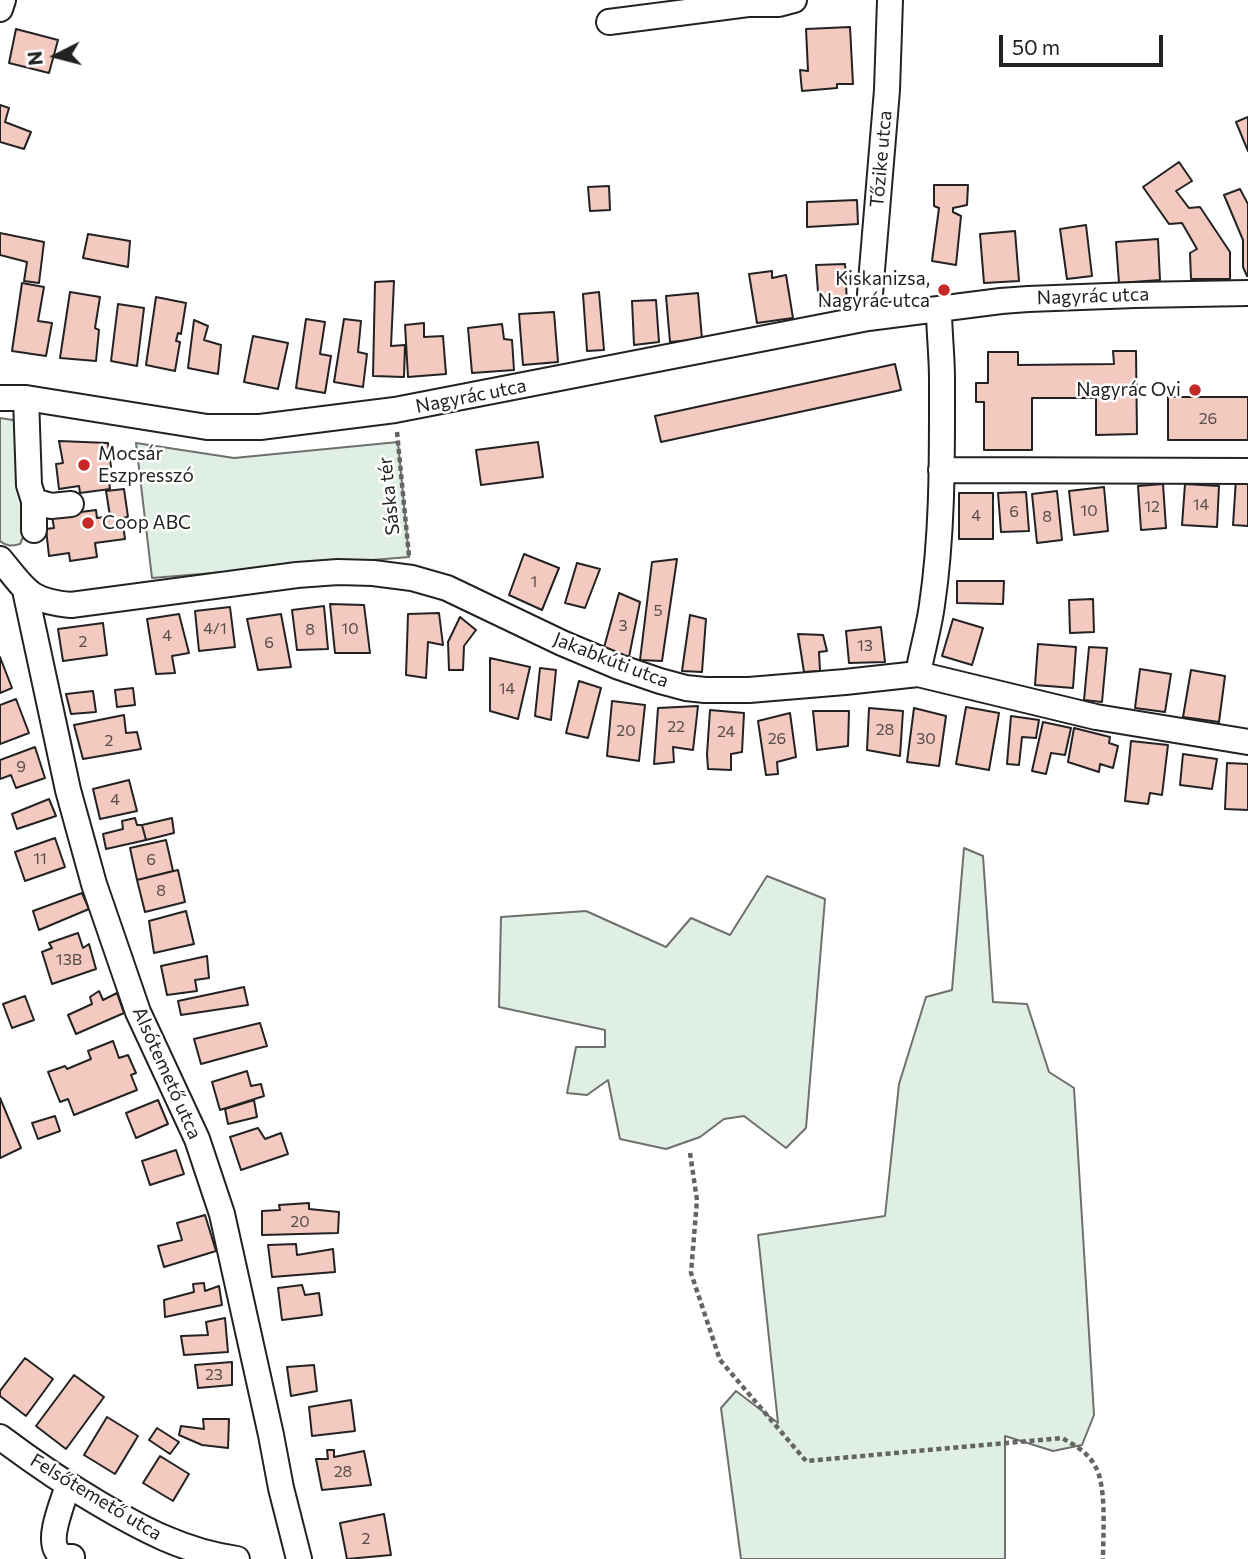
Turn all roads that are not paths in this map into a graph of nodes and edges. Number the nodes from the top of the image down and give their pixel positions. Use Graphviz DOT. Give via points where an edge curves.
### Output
graph roads {
  1 [pos="4,0"];
  2 [pos="794,0"];
  3 [pos="890,0"];
  4 [pos="0,9"];
  5 [pos="609,22"];
  6 [pos="1248,293"];
  7 [pos="939,309"];
  8 [pos="868,318"];
  9 [pos="0,398"];
  10 [pos="26,398"];
  11 [pos="942,470"];
  12 [pos="1248,471"];
  13 [pos="34,501"];
  14 [pos="71,504"];
  15 [pos="34,530"];
  16 [pos="0,559"];
  17 [pos="25,590"];
  18 [pos="918,674"];
  19 [pos="1248,742"];
  20 [pos="0,1437"];
  21 [pos="68,1485"];
  22 [pos="72,1557"];
  23 [pos="237,1559"];
  24 [pos="299,1559"];
  1 -- 4 [label="street"];
  2 -- 5 [label="street"];
  3 -- 8 [label="street, Tőzike utca"];
  6 -- 7 [label="street, Nagyrác utca" via="1051,297"];
  7 -- 8 [label="street, Nagyrác utca"];
  7 -- 11 [label="street"];
  8 -- 10 [label="street, Nagyrác utca" via="395,410 260,427 207,427"];
  9 -- 10 [label="street, Nagyrác utca"];
  10 -- 13 [label="street" via="29,485"];
  11 -- 12 [label="street"];
  11 -- 18 [label="street" via="932,606"];
  13 -- 14 [label="street" via="51,506"];
  13 -- 15 [label="street"];
  16 -- 17 [label="street"];
  17 -- 18 [label="street, Jakabkúti utca" via="40,600 71,606 297,575 373,573 447,588 619,667 686,688 749,690"];
  17 -- 24 [label="street, Alsótemető utca" via="68,790 94,884 138,1012 197,1139 222,1214"];
  18 -- 19 [label="street, Jakabkúti utca" via="1096,718"];
  20 -- 21 [label="street, Felsőtemető utca"];
  21 -- 22 [label="street" via="53,1537 56,1551"];
  21 -- 23 [label="street, Felsőtemető utca" via="163,1538"];
}
